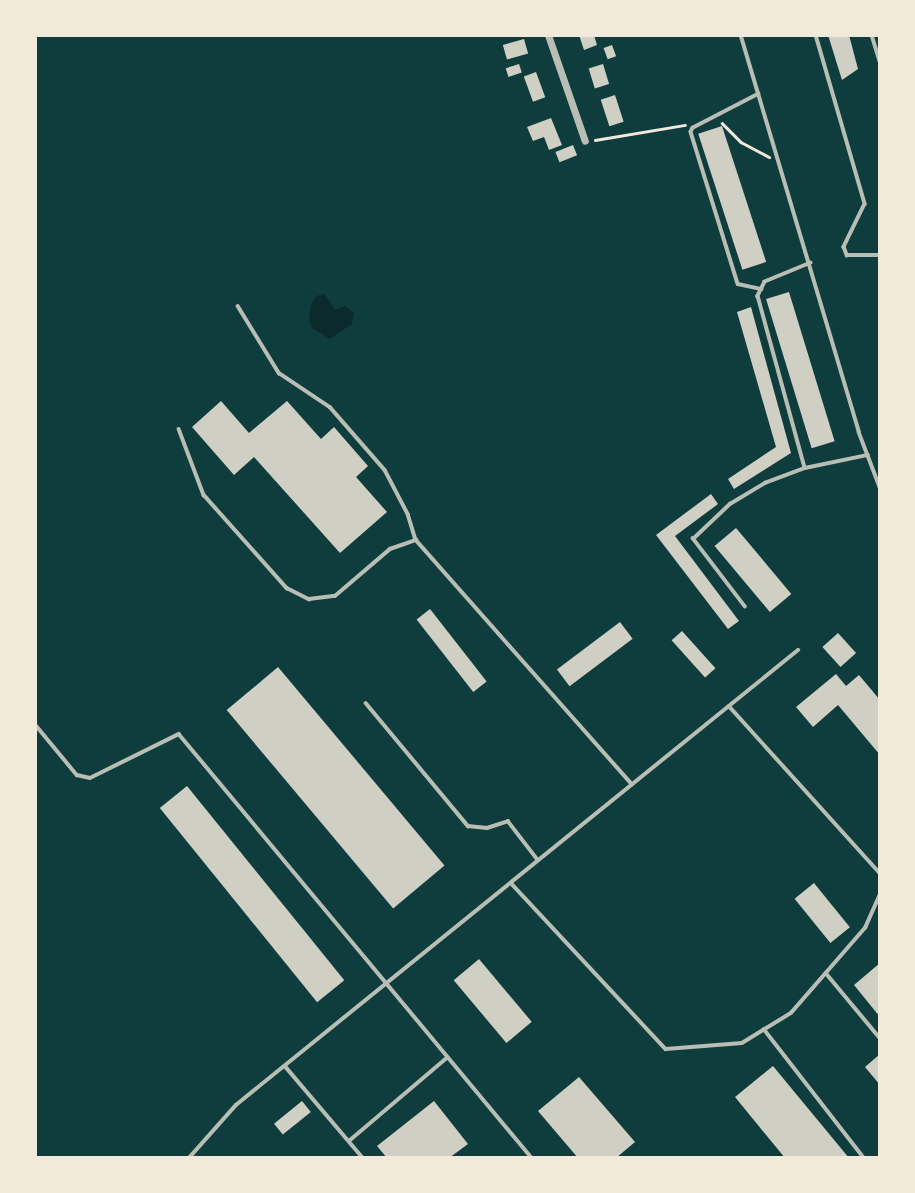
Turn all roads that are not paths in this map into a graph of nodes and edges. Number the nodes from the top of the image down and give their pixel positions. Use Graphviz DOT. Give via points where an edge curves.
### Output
graph roads {
  1 [pos="548,35"];
  2 [pos="741,35"];
  3 [pos="816,35"];
  4 [pos="872,35"];
  5 [pos="880,61"];
  6 [pos="760,94"];
  7 [pos="585,141"];
  8 [pos="880,256"];
  9 [pos="811,263"];
  10 [pos="761,289"];
  11 [pos="238,306"];
  12 [pos="179,429"];
  13 [pos="868,455"];
  14 [pos="805,468"];
  15 [pos="880,487"];
  16 [pos="416,540"];
  17 [pos="745,607"];
  18 [pos="798,650"];
  19 [pos="366,703"];
  20 [pos="729,706"];
  21 [pos="35,724"];
  22 [pos="632,784"];
  23 [pos="538,860"];
  24 [pos="880,873"];
  25 [pos="510,883"];
  26 [pos="880,895"];
  27 [pos="825,974"];
  28 [pos="385,985"];
  29 [pos="764,1029"];
  30 [pos="880,1038"];
  31 [pos="447,1058"];
  32 [pos="285,1066"];
  33 [pos="349,1141"];
  34 [pos="189,1158"];
  35 [pos="363,1158"];
  36 [pos="532,1158"];
  37 [pos="864,1158"];
  1 -- 7 [label="street"];
  2 -- 6 [label="lane"];
  3 -- 8 [label="lane" via="865,204 845,247 847,255"];
  4 -- 5 [label="lane"];
  6 -- 9 [label="lane"];
  6 -- 10 [label="lane" via="691,132 738,285"];
  9 -- 10 [label="lane" via="765,282"];
  9 -- 13 [label="lane"];
  10 -- 14 [label="lane" via="758,296"];
  11 -- 16 [label="lane" via="279,373 330,407 384,470 408,514"];
  12 -- 16 [label="lane" via="204,495 288,588 309,599 335,596 390,549"];
  13 -- 14 [label="lane"];
  13 -- 15 [label="lane"];
  14 -- 17 [label="lane" via="730,505 692,539"];
  16 -- 22 [label="lane"];
  18 -- 20 [label="lane"];
  19 -- 23 [label="lane" via="468,826 487,828 508,821"];
  20 -- 22 [label="lane"];
  20 -- 24 [label="lane"];
  21 -- 28 [label="lane" via="77,775 90,778 179,734"];
  22 -- 23 [label="lane"];
  23 -- 25 [label="lane"];
  25 -- 28 [label="lane"];
  25 -- 29 [label="lane" via="666,1049 742,1043"];
  26 -- 27 [label="lane" via="865,928"];
  27 -- 29 [label="lane" via="791,1013"];
  27 -- 30 [label="lane"];
  28 -- 31 [label="lane"];
  28 -- 32 [label="lane"];
  29 -- 37 [label="lane"];
  31 -- 33 [label="lane"];
  31 -- 36 [label="lane"];
  32 -- 33 [label="lane"];
  32 -- 34 [label="lane" via="236,1105"];
  33 -- 35 [label="lane"];
}
